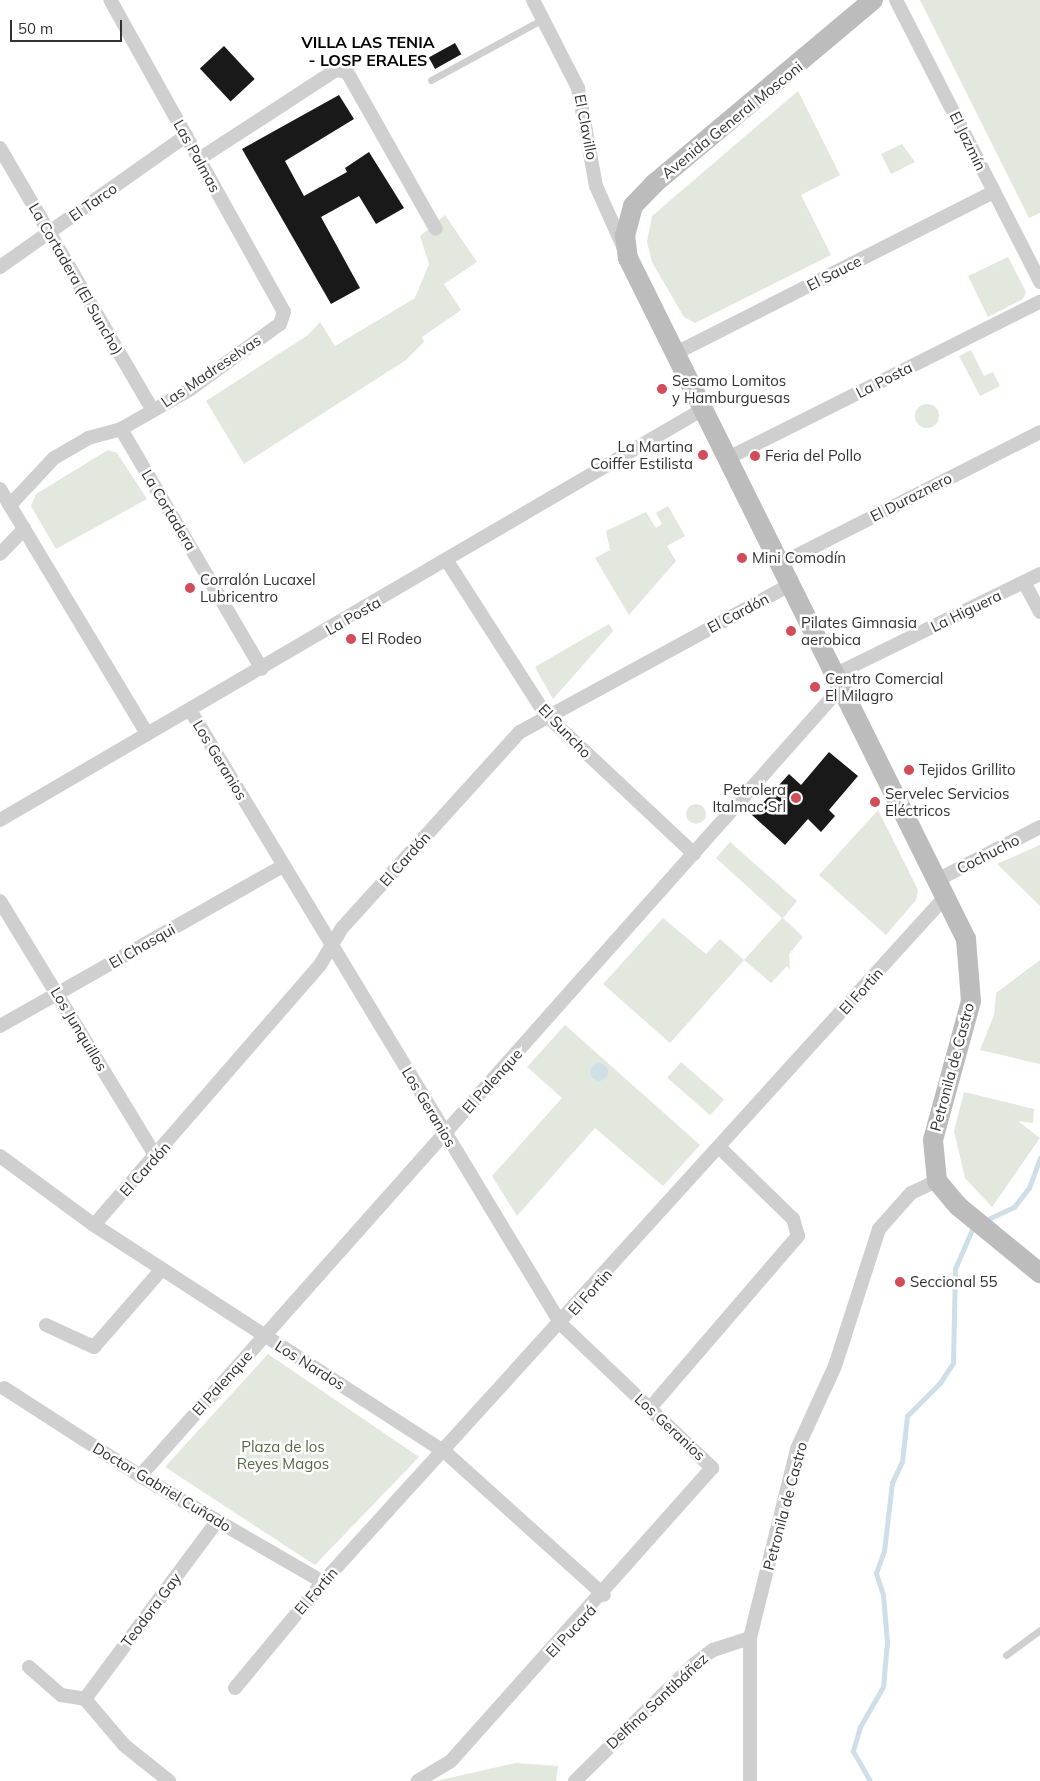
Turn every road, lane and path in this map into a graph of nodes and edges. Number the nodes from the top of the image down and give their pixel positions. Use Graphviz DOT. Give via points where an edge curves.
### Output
graph roads {
  1 [pos="110,0"];
  2 [pos="533,0"];
  3 [pos="873,0"];
  4 [pos="896,0"];
  5 [pos="542,19"];
  6 [pos="431,80"];
  7 [pos="186,136"];
  8 [pos="0,148"];
  9 [pos="199,159"];
  10 [pos="993,192"];
  11 [pos="436,229"];
  12 [pos="50,232"];
  13 [pos="628,258"];
  14 [pos="0,268"];
  15 [pos="1040,282"];
  16 [pos="1040,302"];
  17 [pos="284,312"];
  18 [pos="676,353"];
  19 [pos="152,409"];
  20 [pos="704,410"];
  21 [pos="120,429"];
  22 [pos="1040,432"];
  23 [pos="728,458"];
  24 [pos="0,489"];
  25 [pos="10,505"];
  26 [pos="24,529"];
  27 [pos="0,554"];
  28 [pos="446,561"];
  29 [pos="782,564"];
  30 [pos="1040,574"];
  31 [pos="1024,582"];
  32 [pos="792,584"];
  33 [pos="1040,612"];
  34 [pos="262,669"];
  35 [pos="840,679"];
  36 [pos="190,710"];
  37 [pos="546,716"];
  38 [pos="147,734"];
  39 [pos="0,820"];
  40 [pos="1040,828"];
  41 [pos="694,854"];
  42 [pos="284,865"];
  43 [pos="941,889"];
  44 [pos="0,901"];
  45 [pos="331,946"];
  46 [pos="59,994"];
  47 [pos="0,1026"];
  48 [pos="446,1134"];
  49 [pos="720,1148"];
  50 [pos="0,1156"];
  51 [pos="156,1157"];
  52 [pos="937,1181"];
  53 [pos="94,1225"];
  54 [pos="162,1269"];
  55 [pos="1040,1273"];
  56 [pos="561,1324"];
  57 [pos="46,1325"];
  58 [pos="264,1336"];
  59 [pos="4,1388"];
  60 [pos="650,1408"];
  61 [pos="444,1451"];
  62 [pos="712,1468"];
  63 [pos="140,1476"];
  64 [pos="217,1521"];
  65 [pos="323,1582"];
  66 [pos="604,1594"];
  67 [pos="1040,1630"];
  68 [pos="750,1638"];
  69 [pos="1006,1655"];
  70 [pos="29,1667"];
  71 [pos="235,1688"];
  72 [pos="84,1699"];
  73 [pos="169,1781"];
  74 [pos="418,1781"];
  75 [pos="575,1781"];
  76 [pos="750,1781"];
  1 -- 7 [label="street, Las Palmas"];
  2 -- 5 [label="street, El Clavillo"];
  3 -- 13 [label="main road, Avenida General Mosconi" via="638,199 625,228"];
  4 -- 10 [label="street, El Jazmín" via="920,40"];
  5 -- 6 [label="lane"];
  5 -- 13 [label="street, El Clavillo" via="578,88 596,186"];
  7 -- 9 [label="street, Las Palmas"];
  7 -- 12 [label="street, El Tarco"];
  8 -- 12 [label="street, La Cortadera (El Suncho)"];
  9 -- 11 [label="street" via="336,70 347,72"];
  9 -- 17 [label="street, Las Palmas"];
  10 -- 15 [label="street, El Jazmín"];
  10 -- 18 [label="street, El Sauce"];
  12 -- 14 [label="street, El Tarco"];
  12 -- 19 [label="street, La Cortadera (El Suncho)"];
  13 -- 18 [label="main road, Petronila de Castro"];
  16 -- 23 [label="street, La Posta"];
  17 -- 19 [label="street, Las Madreselvas" via="280,324 189,390"];
  18 -- 20 [label="main road, Petronila de Castro"];
  19 -- 21 [label="street, Las Madreselvas"];
  20 -- 23 [label="main road, Petronila de Castro"];
  20 -- 28 [label="street, La Posta"];
  21 -- 25 [label="street, Las Madreselvas" via="88,438 54,458"];
  21 -- 34 [label="street, La Cortadera"];
  22 -- 29 [label="street, El Duraznero"];
  23 -- 29 [label="main road, Petronila de Castro"];
  24 -- 25 [label="street"];
  25 -- 26 [label="street"];
  26 -- 27 [label="street"];
  26 -- 38 [label="street"];
  28 -- 34 [label="street, La Posta"];
  28 -- 37 [label="street, El Suncho"];
  29 -- 32 [label="main road, Petronila de Castro"];
  30 -- 31 [label="street, La Higuera"];
  31 -- 33 [label="street"];
  31 -- 35 [label="street, La Higuera"];
  32 -- 35 [label="main road, Petronila de Castro"];
  32 -- 37 [label="street, El Cardón"];
  34 -- 36 [label="street, La Posta"];
  35 -- 41 [label="street, El Palenque"];
  35 -- 43 [label="main road, Petronila de Castro"];
  36 -- 38 [label="street, La Posta"];
  36 -- 42 [label="street, Los Geranios"];
  37 -- 41 [label="street, El Suncho"];
  37 -- 45 [label="street, El Cardón" via="520,732 342,928"];
  38 -- 39 [label="street, La Posta"];
  40 -- 43 [label="street, Cochucho"];
  41 -- 48 [label="street, El Palenque"];
  42 -- 45 [label="street, Los Geranios"];
  42 -- 46 [label="street, El Chasqui"];
  43 -- 49 [label="street, El Fortin"];
  43 -- 52 [label="main road, Petronila de Castro" via="966,939 972,971 965,1030 933,1140"];
  44 -- 46 [label="street, Los Junquillos"];
  45 -- 48 [label="street, Los Geranios"];
  45 -- 51 [label="street, El Cardón" via="320,965"];
  46 -- 47 [label="street, El Chasqui"];
  46 -- 51 [label="street, Los Junquillos"];
  48 -- 56 [label="street, Los Geranios"];
  48 -- 58 [label="street, El Palenque"];
  49 -- 56 [label="street, El Fortin"];
  49 -- 60 [label="street" via="792,1219 798,1236"];
  50 -- 53 [label="street, Los Nardos"];
  51 -- 53 [label="street, El Cardón"];
  52 -- 55 [label="main road" via="958,1206"];
  52 -- 68 [label="street, Petronila de Castro" via="911,1193 879,1229 835,1366 797,1448"];
  53 -- 54 [label="street, Los Nardos"];
  54 -- 57 [label="street" via="94,1346"];
  54 -- 58 [label="street, Los Nardos"];
  56 -- 60 [label="street, Los Geranios"];
  56 -- 61 [label="street, El Fortin"];
  58 -- 61 [label="street, Los Nardos"];
  58 -- 63 [label="street, El Palenque"];
  59 -- 63 [label="street, Doctor Gabriel Cuñado"];
  60 -- 62 [label="street, Los Geranios"];
  61 -- 65 [label="street, El Fortin"];
  61 -- 66 [label="street, Los Nardos"];
  62 -- 66 [label="street, El Pucará"];
  63 -- 64 [label="street, Doctor Gabriel Cuñado"];
  64 -- 65 [label="street, Doctor Gabriel Cuñado"];
  64 -- 72 [label="street, Teodora Gay"];
  65 -- 71 [label="street, El Fortin"];
  66 -- 74 [label="street, El Pucará" via="451,1761"];
  67 -- 69 [label="lane"];
  68 -- 75 [label="street, Delfina Santibáñez" via="713,1650 693,1665"];
  68 -- 76 [label="street, Petronila de Castro"];
  70 -- 72 [label="street" via="61,1695"];
  72 -- 73 [label="street" via="124,1745"];
}
